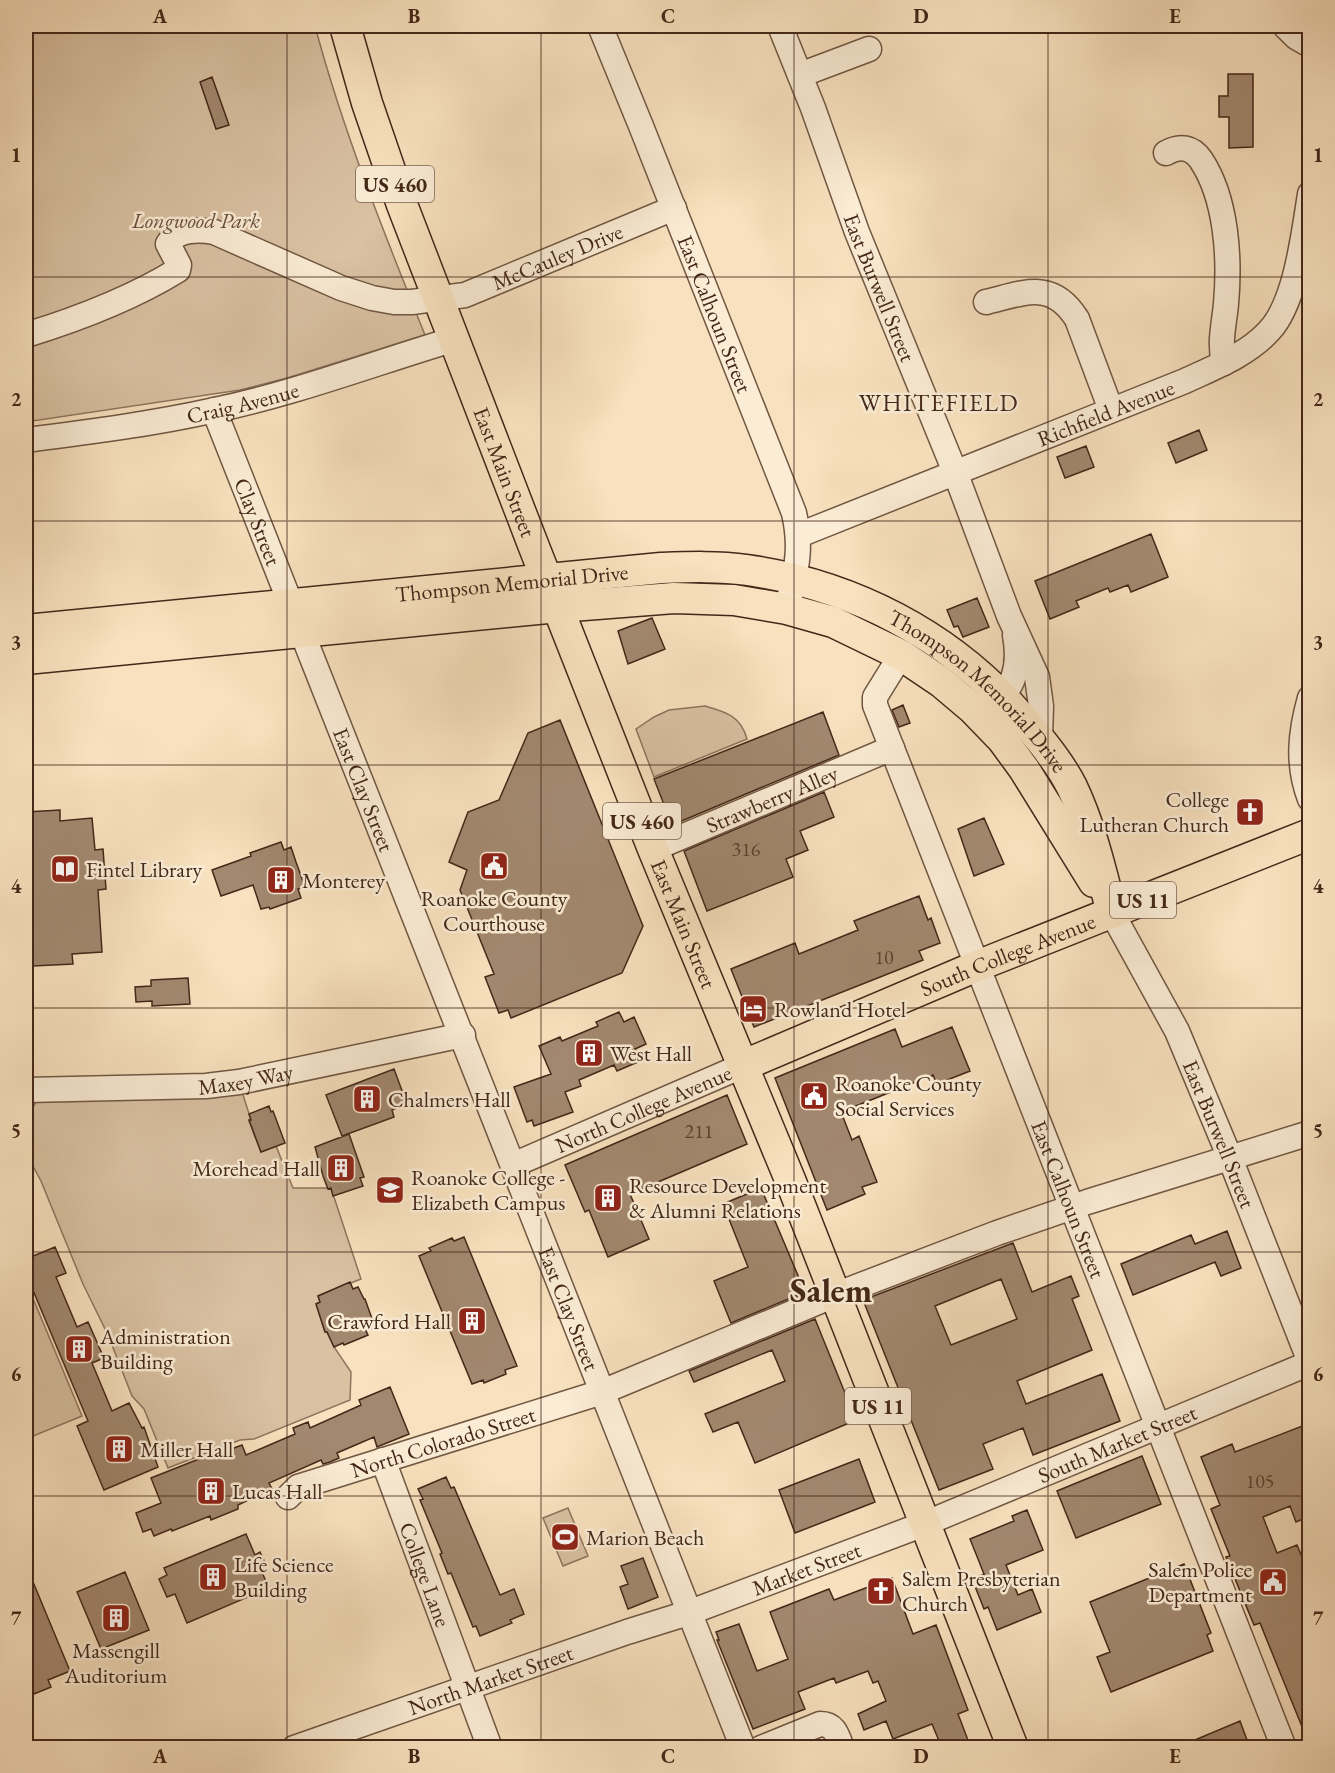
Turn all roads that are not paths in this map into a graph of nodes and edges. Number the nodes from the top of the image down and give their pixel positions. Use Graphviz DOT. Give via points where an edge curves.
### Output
graph roads {
  1 [pos="345,26"];
  2 [pos="600,26"];
  3 [pos="780,26"];
  4 [pos="1286,26"];
  5 [pos="1310,45"];
  6 [pos="869,49"];
  7 [pos="800,75"];
  8 [pos="1166,153"];
  9 [pos="1310,194"];
  10 [pos="674,208"];
  11 [pos="439,298"];
  12 [pos="986,302"];
  13 [pos="26,335"];
  14 [pos="455,339"];
  15 [pos="1224,363"];
  16 [pos="214,410"];
  17 [pos="1111,410"];
  18 [pos="26,441"];
  19 [pos="954,472"];
  20 [pos="798,535"];
  21 [pos="547,578"];
  22 [pos="794,580"];
  23 [pos="292,604"];
  24 [pos="558,607"];
  25 [pos="787,609"];
  26 [pos="1010,616"];
  27 [pos="26,630"];
  28 [pos="303,633"];
  29 [pos="902,655"];
  30 [pos="26,659"];
  31 [pos="1002,696"];
  32 [pos="1310,698"];
  33 [pos="1040,739"];
  34 [pos="892,748"];
  35 [pos="1310,799"];
  36 [pos="1310,834"];
  37 [pos="653,849"];
  38 [pos="1112,913"];
  39 [pos="977,966"];
  40 [pos="463,1035"];
  41 [pos="742,1066"];
  42 [pos="26,1090"];
  43 [pos="1310,1133"];
  44 [pos="1230,1158"];
  45 [pos="513,1165"];
  46 [pos="1072,1208"];
  47 [pos="835,1295"];
  48 [pos="1310,1362"];
  49 [pos="602,1392"];
  50 [pos="1158,1427"];
  51 [pos="383,1460"];
  52 [pos="288,1497"];
  53 [pos="924,1524"];
  54 [pos="688,1613"];
  55 [pos="467,1688"];
  56 [pos="300,1747"];
  57 [pos="1010,1747"];
  58 [pos="490,1748"];
  59 [pos="743,1748"];
  60 [pos="761,1748"];
  61 [pos="842,1748"];
  62 [pos="1284,1748"];
  1 -- 11 [label="main road, East Main Street / US 460" via="401,202"];
  2 -- 10 [label="street, East Calhoun Street"];
  3 -- 7 [label="street, East Burwell Street"];
  4 -- 5 [label="street"];
  6 -- 7 [label="street"];
  7 -- 19 [label="street, East Burwell Street" via="857,232"];
  8 -- 15 [label="street" via="1174,148 1192,150 1208,170 1215,189 1227,258 1221,334"];
  9 -- 15 [label="street, Richfield Avenue" via="1291,290 1280,316 1251,348"];
  10 -- 11 [label="street, McCauley Drive" via="465,295"];
  10 -- 20 [label="street, East Calhoun Street" via="794,513"];
  11 -- 13 [label="street, McCauley Drive" via="394,302 372,298 214,232 200,230 171,239 168,244 179,265 173,274 115,303"];
  11 -- 14 [label="main road, East Main Street / US 460"];
  12 -- 17 [label="street" via="1034,291 1062,299 1077,319"];
  14 -- 16 [label="street, Craig Avenue"];
  14 -- 21 [label="main road, East Main Street / US 460"];
  15 -- 17 [label="street, Richfield Avenue"];
  16 -- 18 [label="street, Craig Avenue"];
  16 -- 23 [label="street, Clay Street"];
  17 -- 19 [label="street, Richfield Avenue"];
  19 -- 20 [label="street, Richfield Avenue"];
  19 -- 26 [label="street, East Burwell Street"];
  20 -- 22 [label="street, East Calhoun Street"];
  21 -- 22 [label="main road, Thompson Memorial Drive" via="709,567"];
  21 -- 23 [label="main road, Thompson Memorial Drive"];
  21 -- 24 [label="main road, East Main Street / US 460"];
  22 -- 25 [label="street, East Calhoun Street"];
  22 -- 31 [label="main road, Thompson Memorial Drive" via="869,604 904,622 956,656"];
  23 -- 27 [label="main road, Thompson Memorial Drive"];
  23 -- 28 [label="street, Clay Street"];
  24 -- 25 [label="main road, Thompson Memorial Drive" via="697,598"];
  24 -- 28 [label="main road, Thompson Memorial Drive"];
  24 -- 37 [label="main road, East Main Street / US 460"];
  25 -- 29 [label="main road, Thompson Memorial Drive" via="833,622"];
  26 -- 31 [label="street, East Burwell Street" via="1017,663 1014,677"];
  26 -- 33 [label="street, East Burwell Street" via="1037,677"];
  28 -- 30 [label="main road, Thompson Memorial Drive"];
  28 -- 40 [label="street, East Clay Street"];
  29 -- 34 [label="street, East Calhoun Street" via="875,697"];
  29 -- 38 [label="main road, Thompson Memorial Drive" via="973,709 1002,739 1038,790"];
  31 -- 33 [label="main road, Thompson Memorial Drive"];
  32 -- 35 [label="street" via="1300,747 1301,771"];
  33 -- 38 [label="main road, Thompson Memorial Drive" via="1071,786 1091,835"];
  34 -- 37 [label="street, Strawberry Alley"];
  34 -- 39 [label="street, East Calhoun Street"];
  36 -- 38 [label="main road, South College Avenue / US 11"];
  37 -- 41 [label="main road, East Main Street / US 460"];
  38 -- 39 [label="main road, South College Avenue / US 11"];
  38 -- 44 [label="street, East Burwell Street" via="1178,1031"];
  39 -- 41 [label="main road, South College Avenue / US 11"];
  39 -- 46 [label="street, East Calhoun Street"];
  40 -- 42 [label="street, Maxey Way" via="239,1082"];
  40 -- 45 [label="street, East Clay Street"];
  41 -- 45 [label="street, North College Avenue"];
  41 -- 47 [label="main road, East Main Street / US 11"];
  43 -- 44 [label="street, North Colorado Street"];
  44 -- 46 [label="street, North Colorado Street"];
  44 -- 48 [label="street, East Burwell Street"];
  45 -- 49 [label="street, East Clay Street"];
  46 -- 47 [label="street, North Colorado Street"];
  46 -- 50 [label="street, East Calhoun Street"];
  47 -- 49 [label="street, North Colorado Street"];
  47 -- 53 [label="main road, East Main Street / US 11"];
  48 -- 50 [label="street, South Market Street"];
  49 -- 51 [label="street, North Colorado Street"];
  49 -- 54 [label="street, East Clay Street"];
  50 -- 53 [label="street, South Market Street"];
  50 -- 62 [label="street, East Calhoun Street"];
  51 -- 52 [label="street, North Colorado Street" via="298,1487"];
  51 -- 55 [label="street, College Lane"];
  53 -- 54 [label="street, Market Street"];
  53 -- 57 [label="main road, East Main Street / US 11"];
  54 -- 55 [label="street, North Market Street"];
  54 -- 59 [label="street, East Clay Street"];
  55 -- 56 [label="street, North Market Street"];
  55 -- 58 [label="street, College Lane"];
  60 -- 61 [label="street" via="828,1724 834,1728"];
}
